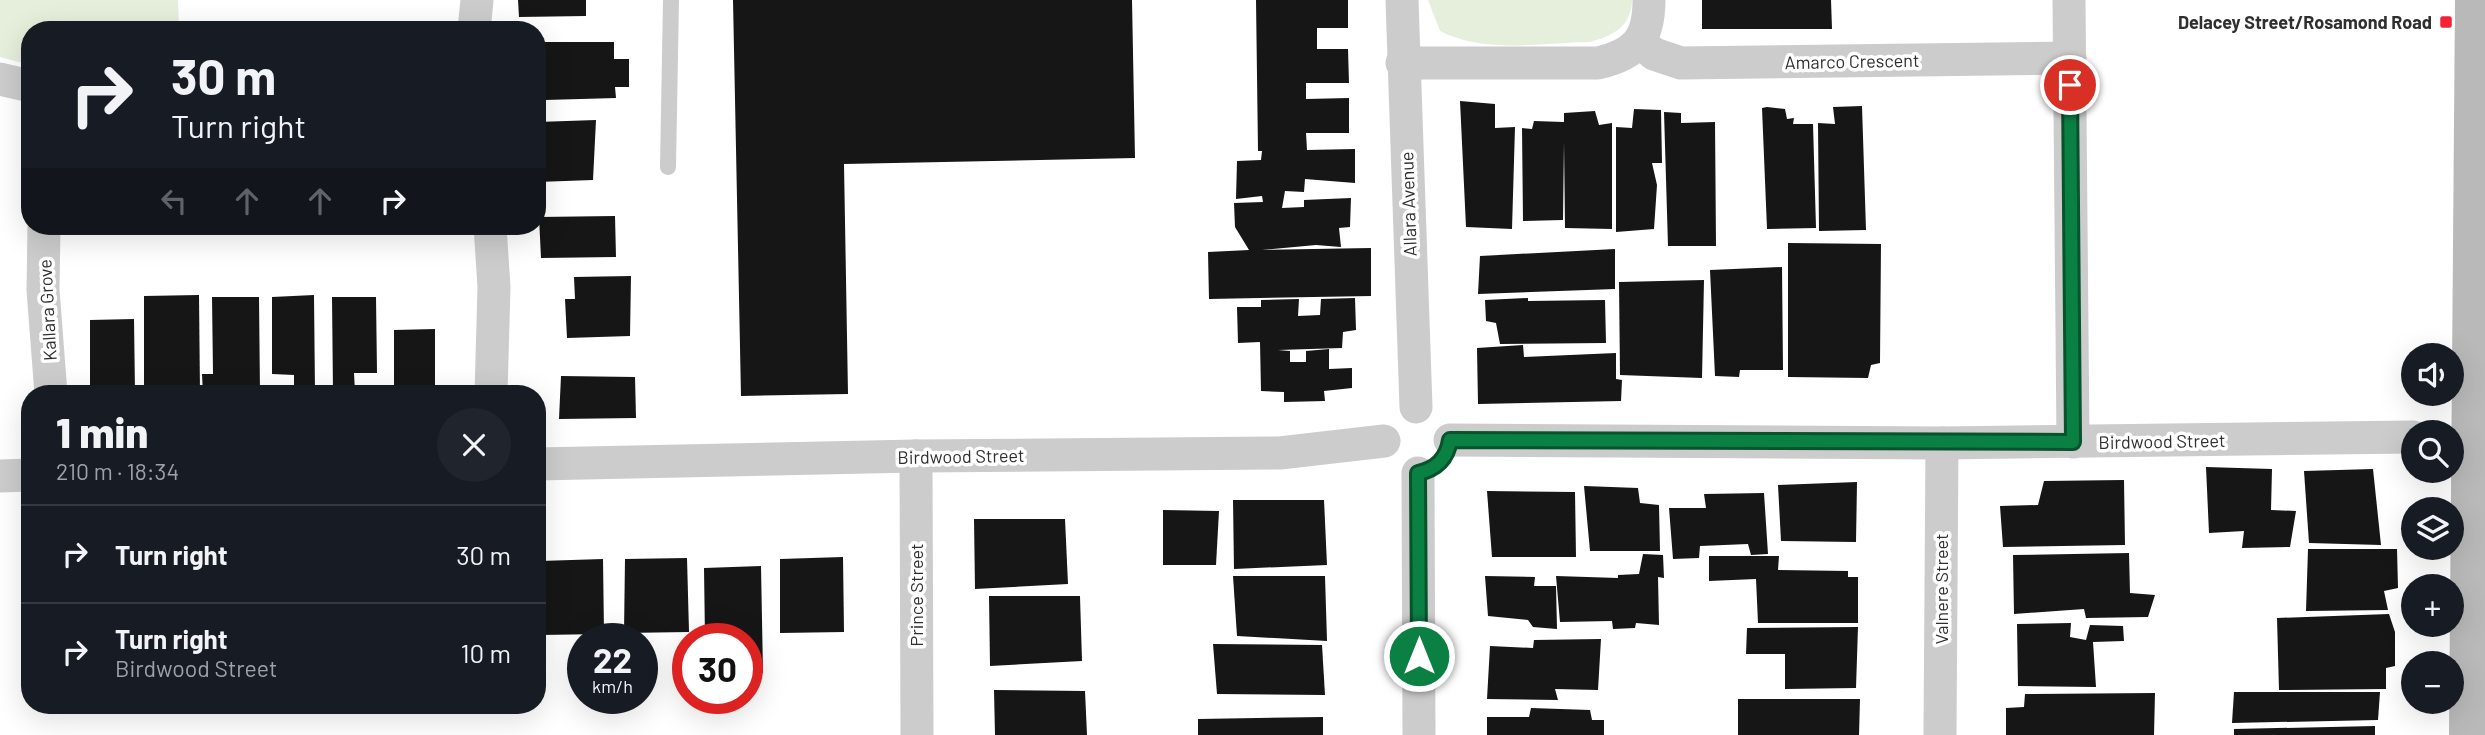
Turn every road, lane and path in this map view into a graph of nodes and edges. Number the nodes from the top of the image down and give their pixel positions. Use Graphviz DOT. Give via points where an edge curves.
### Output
graph roads {
  1 [pos="477,0"];
  2 [pos="671,0"];
  3 [pos="1402,0"];
  4 [pos="1649,0"];
  5 [pos="2069,0"];
  6 [pos="2474,0"];
  7 [pos="475,21"];
  8 [pos="1640,42"];
  9 [pos="2070,58"];
  10 [pos="1402,63"];
  11 [pos="0,79"];
  12 [pos="21,84"];
  13 [pos="668,167"];
  14 [pos="44,235"];
  15 [pos="491,235"];
  16 [pos="50,385"];
  17 [pos="491,385"];
  18 [pos="1416,407"];
  19 [pos="2461,420"];
  20 [pos="2401,437"];
  21 [pos="1450,440"];
  22 [pos="1384,441"];
  23 [pos="2073,442"];
  24 [pos="1942,443"];
  25 [pos="2464,447"];
  26 [pos="916,456"];
  27 [pos="546,464"];
  28 [pos="1418,473"];
  29 [pos="21,475"];
  30 [pos="0,476"];
  31 [pos="2478,496"];
  32 [pos="917,735"];
  33 [pos="1419,735"];
  34 [pos="1940,735"];
  35 [pos="2468,735"];
  1 -- 7 [label="street"];
  2 -- 13 [label="lane"];
  3 -- 10 [label="street, Allara Avenue"];
  4 -- 8 [label="street" via="1649,24"];
  5 -- 9 [label="street"];
  6 -- 19 [label="street"];
  8 -- 9 [label="street, Amarco Crescent" via="1654,54 1681,63"];
  8 -- 10 [label="street" via="1619,58 1598,63"];
  9 -- 23 [label="street"];
  10 -- 18 [label="street, Allara Avenue"];
  11 -- 12 [label="street"];
  14 -- 16 [label="street, Kallara Grove"];
  15 -- 17 [label="street"];
  18 -- 21 [label="street" via="1436,413"];
  18 -- 22 [label="street" via="1396,414"];
  20 -- 23 [label="street, Birdwood Street"];
  21 -- 24 [label="street, Birdwood Street"];
  21 -- 28 [label="street" via="1436,466"];
  22 -- 26 [label="street, Birdwood Street" via="1280,453"];
  22 -- 28 [label="street" via="1385,451 1398,468"];
  23 -- 24 [label="street, Birdwood Street"];
  24 -- 34 [label="street, Valnere Street"];
  25 -- 31 [label="street"];
  26 -- 27 [label="street, Birdwood Street"];
  26 -- 32 [label="street, Prince Street"];
  28 -- 33 [label="street"];
  29 -- 30 [label="street"];
  31 -- 35 [label="street"];
}
